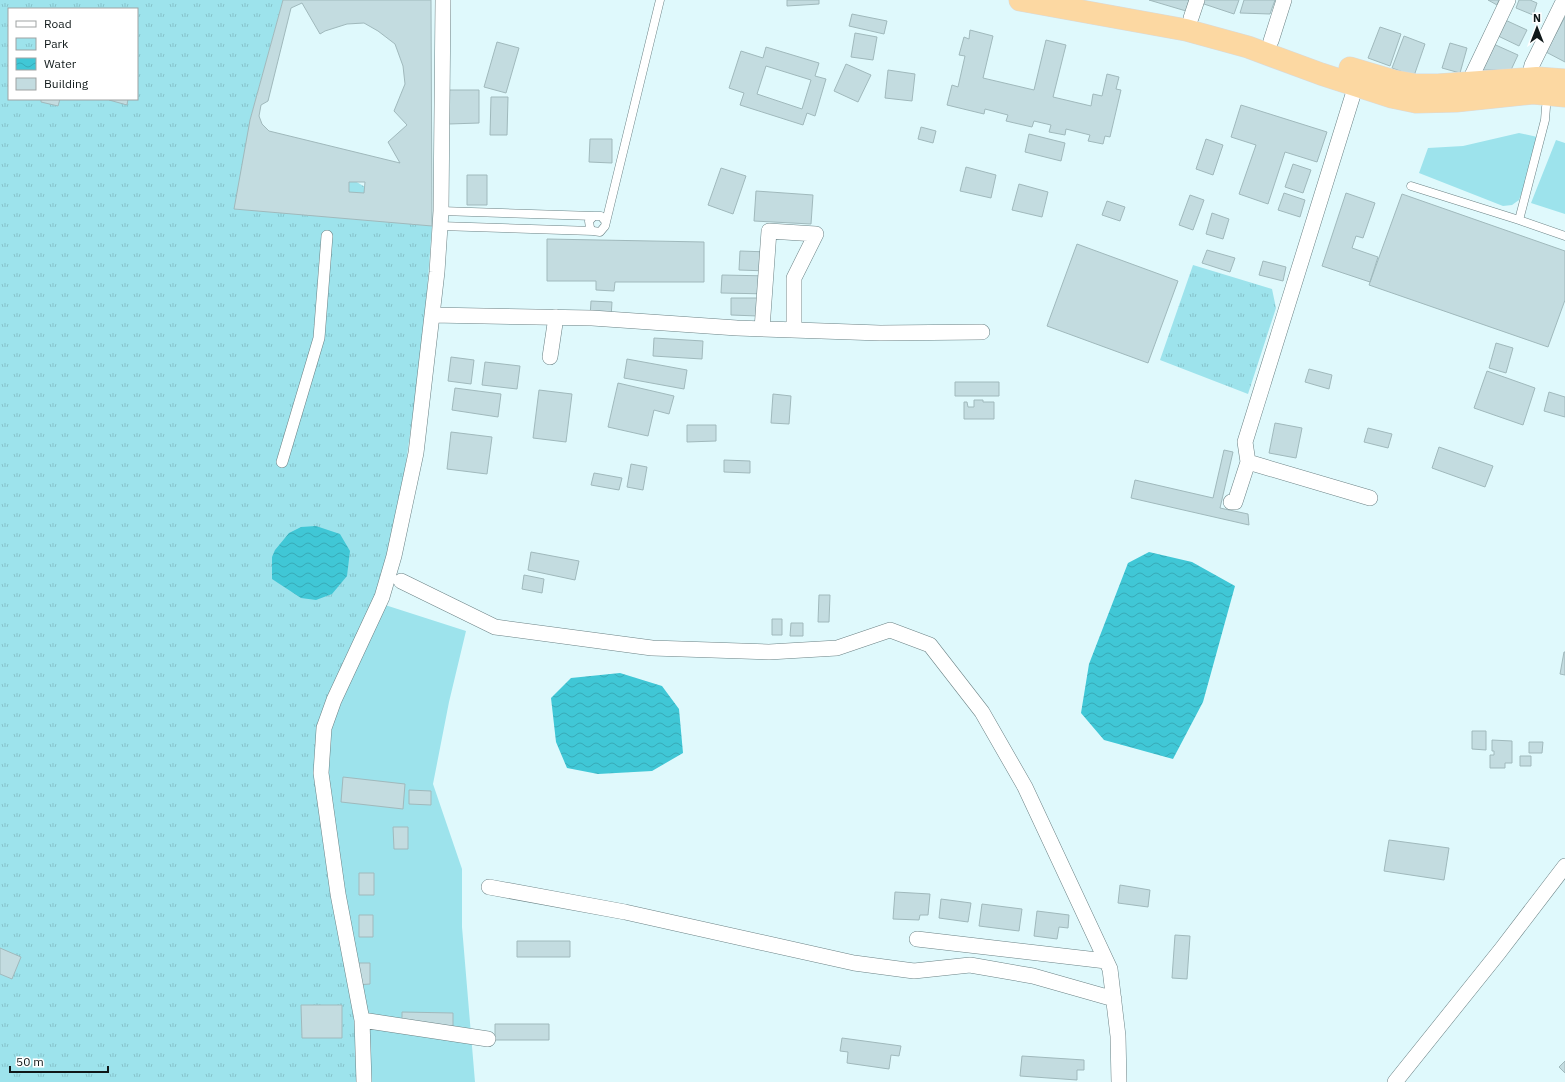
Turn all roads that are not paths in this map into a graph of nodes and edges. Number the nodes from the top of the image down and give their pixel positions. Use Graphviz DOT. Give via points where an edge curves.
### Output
graph roads {
  1 [pos="443,0"];
  2 [pos="660,0"];
  3 [pos="1020,0"];
  4 [pos="1093,0"];
  5 [pos="1284,0"];
  6 [pos="1508,0"];
  7 [pos="1564,0"];
  8 [pos="1194,9"];
  9 [pos="1271,41"];
  10 [pos="1537,78"];
  11 [pos="1565,80"];
  12 [pos="1469,82"];
  13 [pos="1356,85"];
  14 [pos="1565,96"];
  15 [pos="1546,107"];
  16 [pos="1410,186"];
  17 [pos="594,216"];
  18 [pos="440,218"];
  19 [pos="1519,220"];
  20 [pos="606,226"];
  21 [pos="593,231"];
  22 [pos="327,236"];
  23 [pos="1565,236"];
  24 [pos="432,315"];
  25 [pos="556,317"];
  26 [pos="762,329"];
  27 [pos="794,330"];
  28 [pos="982,332"];
  29 [pos="550,357"];
  30 [pos="282,462"];
  31 [pos="1248,462"];
  32 [pos="1370,498"];
  33 [pos="1231,502"];
  34 [pos="401,581"];
  35 [pos="1565,866"];
  36 [pos="489,887"];
  37 [pos="917,939"];
  38 [pos="1106,961"];
  39 [pos="1114,999"];
  40 [pos="362,1020"];
  41 [pos="488,1039"];
  42 [pos="364,1082"];
  43 [pos="1119,1082"];
  44 [pos="1395,1082"];
  1 -- 18 [label="street"];
  2 -- 20 [label="lane"];
  3 -- 13 [label="highway" via="1186,30 1248,47"];
  4 -- 8 [label="highway"];
  5 -- 9 [label="street"];
  6 -- 12 [label="street"];
  7 -- 10 [label="street" via="1532,64 1532,74"];
  8 -- 9 [label="highway" via="1231,28"];
  9 -- 12 [label="highway" via="1394,81 1416,85"];
  10 -- 11 [label="highway"];
  10 -- 12 [label="highway"];
  13 -- 14 [label="highway" via="1416,102 1456,101 1533,93"];
  13 -- 31 [label="street" via="1245,442"];
  15 -- 19 [label="lane"];
  16 -- 19 [label="lane"];
  17 -- 18 [label="lane"];
  17 -- 20 [label="lane" via="601,216"];
  17 -- 21 [label="lane" via="589,225"];
  18 -- 21 [label="lane"];
  18 -- 24 [label="street"];
  19 -- 23 [label="lane"];
  20 -- 21 [label="lane" via="600,232"];
  22 -- 30 [label="street" via="320,338"];
  24 -- 25 [label="street"];
  24 -- 40 [label="street" via="416,453 394,556 382,597 334,700 324,728 321,773 338,894"];
  25 -- 26 [label="street"];
  25 -- 29 [label="street"];
  26 -- 27 [label="street"];
  26 -- 27 [label="street" via="769,231 816,234 794,278"];
  27 -- 28 [label="street" via="880,333"];
  31 -- 32 [label="street"];
  31 -- 33 [label="street" via="1235,502"];
  34 -- 38 [label="street" via="495,627 652,648 769,652 837,648 890,630 930,645 982,712 1024,787"];
  35 -- 44 [label="street"];
  36 -- 39 [label="street" via="625,912 854,963 914,971 970,965 1033,976"];
  37 -- 38 [label="street"];
  38 -- 39 [label="street" via="1110,969"];
  39 -- 43 [label="street"];
  40 -- 41 [label="street"];
  40 -- 42 [label="street"];
}
